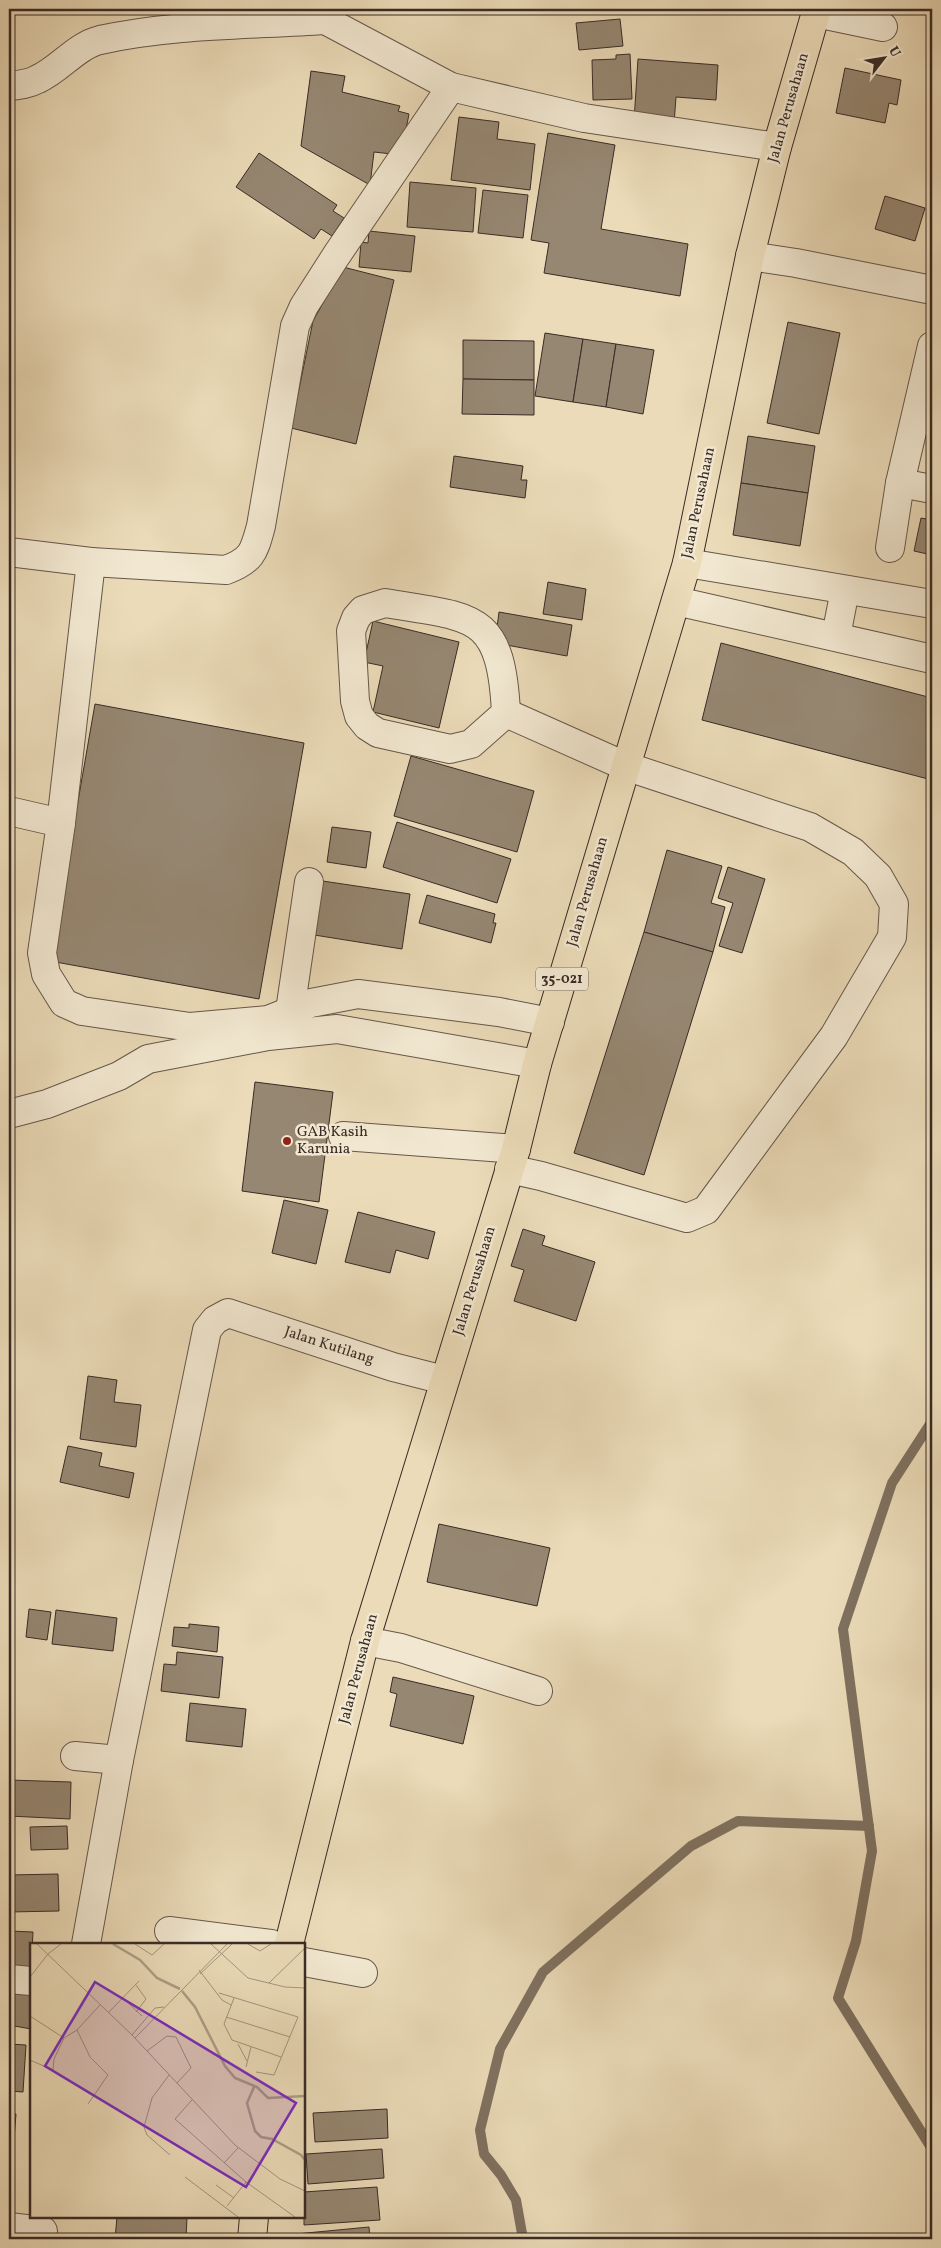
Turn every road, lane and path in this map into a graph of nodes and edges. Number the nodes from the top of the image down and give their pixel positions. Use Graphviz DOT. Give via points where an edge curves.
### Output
graph roads {
  1 [pos="816,11"];
  2 [pos="324,15"];
  3 [pos="883,27"];
  4 [pos="9,86"];
  5 [pos="451,87"];
  6 [pos="777,147"];
  7 [pos="750,256"];
  8 [pos="932,290"];
  9 [pos="932,346"];
  10 [pos="900,483"];
  11 [pos="932,489"];
  12 [pos="890,548"];
  13 [pos="9,552"];
  14 [pos="91,562"];
  15 [pos="687,563"];
  16 [pos="845,590"];
  17 [pos="676,601"];
  18 [pos="932,604"];
  19 [pos="836,636"];
  20 [pos="932,658"];
  21 [pos="506,713"];
  22 [pos="625,766"];
  23 [pos="9,811"];
  24 [pos="61,823"];
  25 [pos="309,882"];
  26 [pos="290,1011"];
  27 [pos="550,1022"];
  28 [pos="537,1064"];
  29 [pos="9,1114"];
  30 [pos="343,1136"];
  31 [pos="512,1159"];
  32 [pos="444,1380"];
  33 [pos="365,1641"];
  34 [pos="538,1691"];
  35 [pos="76,1756"];
  36 [pos="119,1760"];
  37 [pos="170,1931"];
  38 [pos="86,1943"];
  39 [pos="263,1943"];
  40 [pos="289,1943"];
  41 [pos="305,1962"];
  42 [pos="363,1974"];
  43 [pos="9,1979"];
  44 [pos="30,1981"];
  45 [pos="254,2218"];
  46 [pos="9,2227"];
  47 [pos="44,2229"];
  48 [pos="252,2239"];
  1 -- 3 [label="street"];
  1 -- 6 [label="main road, Jalan Perusahaan / 35-021"];
  2 -- 4 [label="street" via="98,41 69,56 40,78"];
  2 -- 5 [label="street"];
  5 -- 6 [label="street" via="584,118"];
  5 -- 14 [label="street" via="336,256 295,326 261,526 253,554 226,570"];
  6 -- 7 [label="main road, Jalan Perusahaan / 35-021"];
  7 -- 8 [label="street"];
  7 -- 15 [label="main road, Jalan Perusahaan / 35-021"];
  9 -- 10 [label="street"];
  10 -- 11 [label="street"];
  10 -- 12 [label="street"];
  13 -- 14 [label="street"];
  14 -- 24 [label="street"];
  15 -- 16 [label="street"];
  15 -- 17 [label="main road, Jalan Perusahaan / 35-021"];
  16 -- 18 [label="street"];
  16 -- 19 [label="street"];
  17 -- 19 [label="street"];
  17 -- 22 [label="main road, Jalan Perusahaan / 35-021"];
  19 -- 20 [label="street"];
  21 -- 21 [label="street" via="505,688 495,646 477,624 462,616 385,603 362,610 356,618 351,631 355,701 359,716 378,733 450,750 471,744"];
  21 -- 22 [label="street"];
  22 -- 27 [label="main road, Jalan Perusahaan / 35-021"];
  22 -- 31 [label="street" via="810,827 853,852 878,876 894,904 892,937 834,1036 706,1210 687,1218 541,1176"];
  23 -- 24 [label="street"];
  24 -- 26 [label="street" via="42,953 46,974 64,1003 82,1011 190,1027 268,1020"];
  25 -- 26 [label="street"];
  26 -- 27 [label="street" via="311,1002 358,994"];
  27 -- 28 [label="main road, Jalan Perusahaan / 35-021"];
  28 -- 29 [label="street" via="337,1029 268,1036 148,1058 119,1076 47,1104"];
  28 -- 31 [label="main road, Jalan Perusahaan / 35-021"];
  30 -- 31 [label="street"];
  31 -- 32 [label="main road, Jalan Perusahaan / 35-021"];
  32 -- 33 [label="main road, Jalan Perusahaan / 35-021"];
  32 -- 36 [label="street, Jalan Kutilang" via="228,1314 215,1320 207,1330"];
  33 -- 34 [label="street" via="402,1648"];
  33 -- 40 [label="main road, Jalan Perusahaan / 35-021"];
  35 -- 36 [label="street"];
  36 -- 38 [label="street"];
  37 -- 39 [label="street"];
  41 -- 42 [label="street"];
  43 -- 44 [label="street"];
  45 -- 48 [label="main road"];
  46 -- 47 [label="street"];
}
